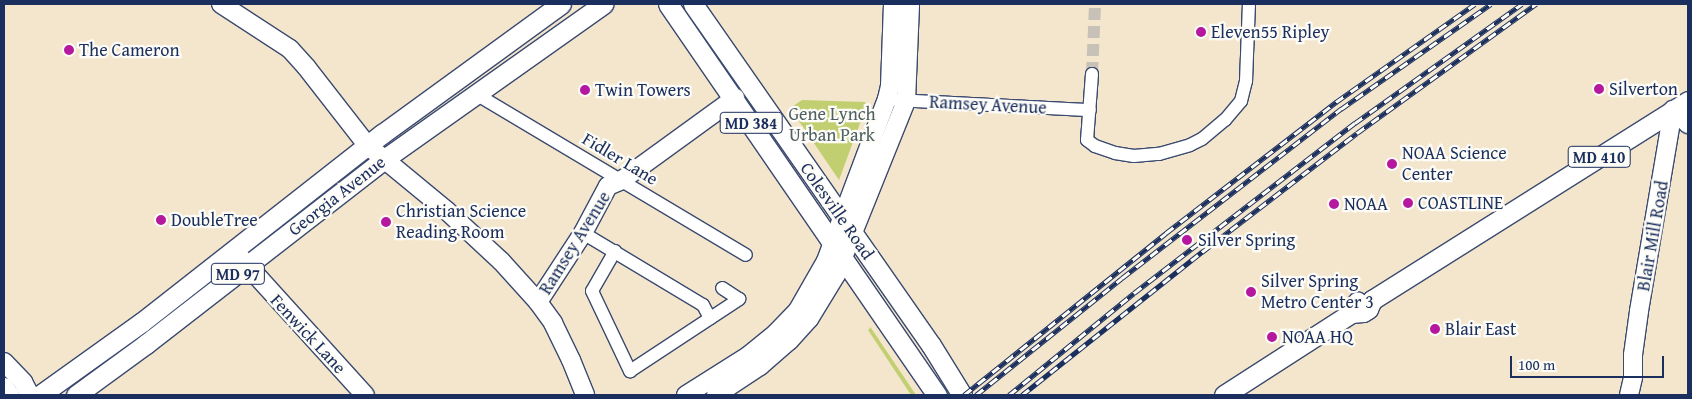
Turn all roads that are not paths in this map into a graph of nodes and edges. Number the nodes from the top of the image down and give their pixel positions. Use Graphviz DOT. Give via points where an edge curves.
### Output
graph roads {
  1 [pos="221,4"];
  2 [pos="562,4"];
  3 [pos="604,4"];
  4 [pos="668,4"];
  5 [pos="693,4"];
  6 [pos="893,4"];
  7 [pos="910,4"];
  8 [pos="1249,4"];
  9 [pos="241,9"];
  10 [pos="493,54"];
  11 [pos="1092,74"];
  12 [pos="476,94"];
  13 [pos="735,98"];
  14 [pos="887,99"];
  15 [pos="906,101"];
  16 [pos="1681,105"];
  17 [pos="1090,110"];
  18 [pos="441,118"];
  19 [pos="1688,124"];
  20 [pos="367,145"];
  21 [pos="383,160"];
  22 [pos="622,180"];
  23 [pos="842,217"];
  24 [pos="583,233"];
  25 [pos="853,233"];
  26 [pos="232,249"];
  27 [pos="615,251"];
  28 [pos="838,251"];
  29 [pos="746,255"];
  30 [pos="247,266"];
  31 [pos="722,288"];
  32 [pos="538,302"];
  33 [pos="710,318"];
  34 [pos="4,362"];
  35 [pos="4,388"];
  36 [pos="10,395"];
  37 [pos="30,395"];
  38 [pos="40,395"];
  39 [pos="76,395"];
  40 [pos="365,395"];
  41 [pos="585,395"];
  42 [pos="689,395"];
  43 [pos="716,395"];
  44 [pos="937,395"];
  45 [pos="962,395"];
  46 [pos="1224,395"];
  47 [pos="1629,395"];
  1 -- 9 [label="street"];
  2 -- 10 [label="main road, Georgia Avenue / MD 97"];
  3 -- 12 [label="main road, Georgia Avenue / MD 97"];
  4 -- 13 [label="main road, Colesville Road / MD 384"];
  5 -- 23 [label="main road, Colesville Road / MD 384"];
  6 -- 14 [label="street"];
  7 -- 15 [label="street"];
  8 -- 17 [label="street" via="1246,81 1241,100 1225,120 1196,142 1159,154 1134,156 1115,153 1087,140"];
  9 -- 20 [label="street" via="307,68"];
  10 -- 18 [label="main road, MD 97" via="495,68 450,103"];
  10 -- 20 [label="main road, Georgia Avenue / MD 97"];
  11 -- 17 [label="street"];
  12 -- 18 [label="main road, Georgia Avenue / MD 97"];
  12 -- 22 [label="street, Fidler Lane"];
  13 -- 22 [label="street, Ramsey Avenue"];
  13 -- 28 [label="main road, Colesville Road / MD 384"];
  14 -- 15 [label="street, Ramsey Avenue"];
  14 -- 23 [label="street"];
  15 -- 17 [label="street, Ramsey Avenue"];
  15 -- 25 [label="street"];
  16 -- 19 [label="street"];
  16 -- 46 [label="main road, MD 410" via="1372,300 1364,298 1357,302 1351,313"];
  16 -- 47 [label="street, Blair Mill Road" via="1633,362 1624,375"];
  18 -- 21 [label="main road, Georgia Avenue / MD 97"];
  20 -- 21 [label="street"];
  20 -- 26 [label="main road, Georgia Avenue / MD 97"];
  21 -- 30 [label="main road, Georgia Avenue / MD 97"];
  21 -- 32 [label="street" via="398,169 501,261"];
  22 -- 24 [label="street, Ramsey Avenue" via="608,186"];
  22 -- 29 [label="street, Fidler Lane"];
  23 -- 25 [label="main road, Colesville Road / MD 384"];
  23 -- 28 [label="street"];
  24 -- 27 [label="street"];
  24 -- 32 [label="street, Ramsey Avenue"];
  25 -- 28 [label="street"];
  25 -- 45 [label="main road, Colesville Road / MD 384"];
  26 -- 30 [label="street, Fenwick Lane"];
  26 -- 38 [label="main road, Georgia Avenue / MD 97" via="138,325"];
  27 -- 33 [label="street" via="703,305"];
  27 -- 33 [label="street" via="592,291 630,371"];
  28 -- 42 [label="street" via="798,310 776,333"];
  28 -- 43 [label="street" via="827,294 809,320 760,366"];
  28 -- 44 [label="main road, Colesville Road / MD 384"];
  30 -- 39 [label="main road, Georgia Avenue / MD 97"];
  30 -- 40 [label="street, Fenwick Lane"];
  31 -- 33 [label="street" via="739,299"];
  32 -- 41 [label="street" via="557,330"];
  34 -- 37 [label="street" via="23,382"];
  35 -- 36 [label="street"];
}
